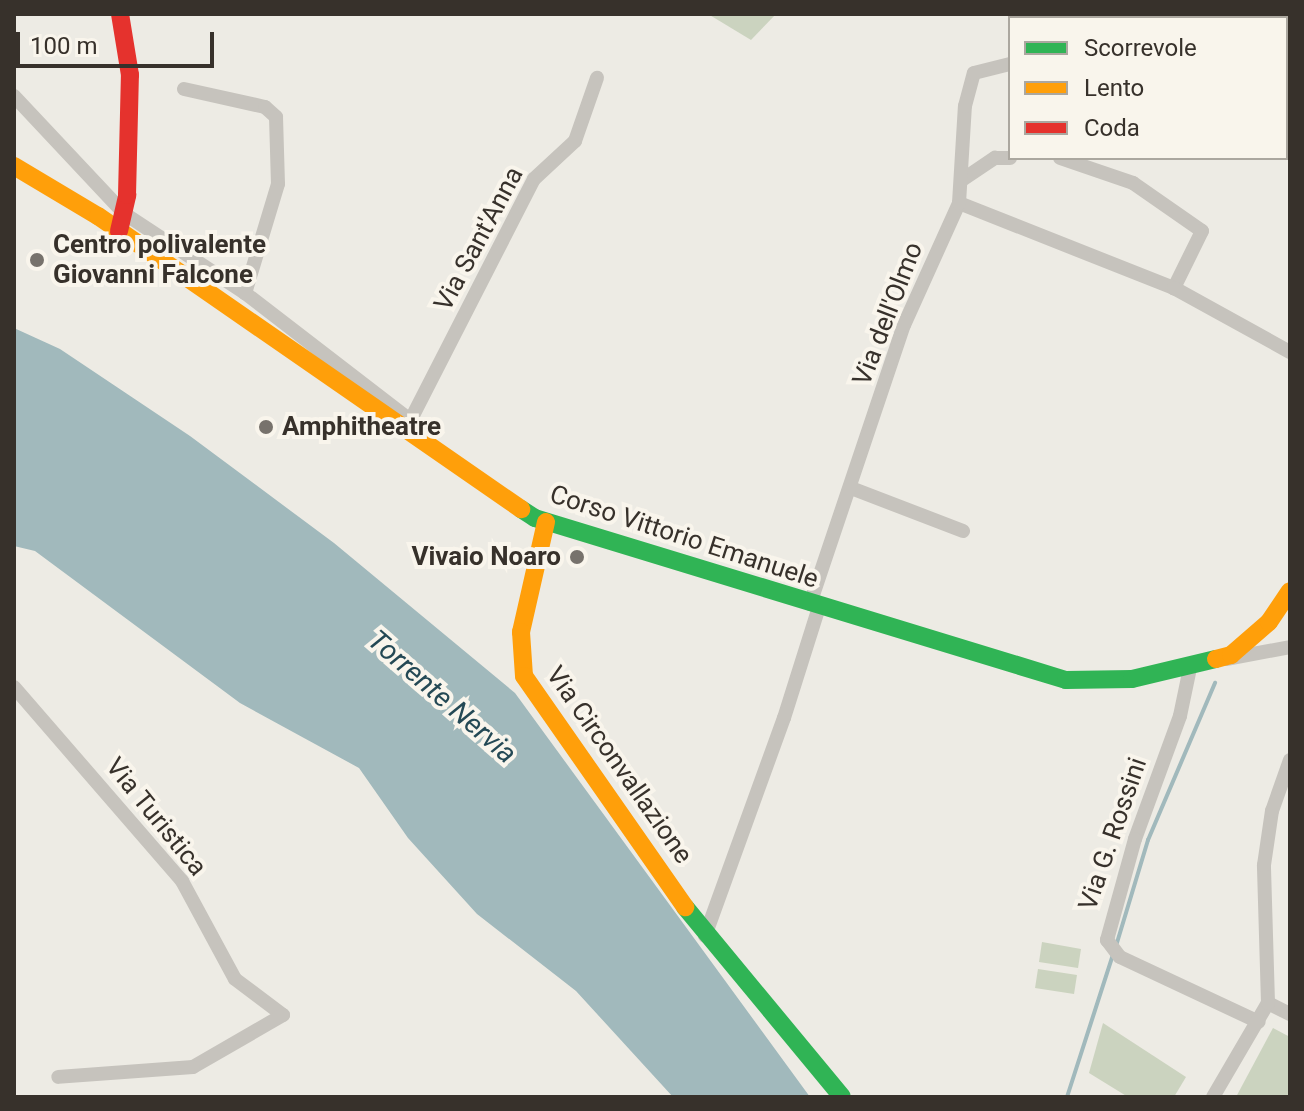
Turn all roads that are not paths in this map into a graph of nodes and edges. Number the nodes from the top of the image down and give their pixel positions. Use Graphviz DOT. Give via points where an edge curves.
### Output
graph roads {
  1 [pos="120,14"];
  2 [pos="1008,64"];
  3 [pos="597,78"];
  4 [pos="184,89"];
  5 [pos="14,96"];
  6 [pos="1008,158"];
  7 [pos="1066,160"];
  8 [pos="14,166"];
  9 [pos="962,180"];
  10 [pos="959,203"];
  11 [pos="122,223"];
  12 [pos="1174,288"];
  13 [pos="245,293"];
  14 [pos="1290,352"];
  15 [pos="340,368"];
  16 [pos="320,370"];
  17 [pos="408,424"];
  18 [pos="851,488"];
  19 [pos="546,522"];
  20 [pos="963,531"];
  21 [pos="1290,591"];
  22 [pos="814,606"];
  23 [pos="1290,647"];
  24 [pos="1244,653"];
  25 [pos="1190,668"];
  26 [pos="14,687"];
  27 [pos="1290,760"];
  28 [pos="705,936"];
  29 [pos="1268,1003"];
  30 [pos="1290,1014"];
  31 [pos="1259,1022"];
  32 [pos="58,1077"];
  33 [pos="842,1097"];
  34 [pos="1213,1097"];
  1 -- 11 [label="main road" via="130,75"];
  2 -- 9 [label="street, Via dell'Olmo" via="974,73 965,106"];
  3 -- 17 [label="street, Via Sant'Anna" via="575,141 534,179"];
  4 -- 13 [label="street" via="265,107 276,117 278,184"];
  5 -- 11 [label="street"];
  6 -- 9 [label="street" via="995,158"];
  7 -- 12 [label="street" via="1133,183 1202,231"];
  8 -- 11 [label="main road, Corso Vittorio Emanuele"];
  9 -- 10 [label="street, Via dell'Olmo"];
  10 -- 12 [label="street"];
  10 -- 18 [label="street, Via dell'Olmo" via="904,325"];
  11 -- 13 [label="street"];
  11 -- 16 [label="main road, Corso Vittorio Emanuele"];
  12 -- 14 [label="street"];
  13 -- 15 [label="street"];
  15 -- 16 [label="street"];
  15 -- 17 [label="street"];
  16 -- 17 [label="main road, Corso Vittorio Emanuele"];
  17 -- 19 [label="main road, Corso Vittorio Emanuele"];
  18 -- 20 [label="street"];
  18 -- 22 [label="street, Via dell'Olmo"];
  19 -- 22 [label="main road, Corso Vittorio Emanuele"];
  19 -- 28 [label="main road, Via Circonvallazione" via="524,610 524,676"];
  21 -- 24 [label="main road"];
  22 -- 25 [label="main road, Corso Vittorio Emanuele" via="1066,680 1132,679"];
  22 -- 28 [label="street, Via Circonvallazione" via="780,730"];
  23 -- 24 [label="street"];
  24 -- 25 [label="main road, Corso Vittorio Emanuele"];
  25 -- 31 [label="street, Via G. Rossini" via="1180,716 1135,839 1107,940 1120,957"];
  26 -- 32 [label="street, Via Turistica" via="182,881 235,979 283,1015 193,1067"];
  27 -- 29 [label="street" via="1272,811 1264,865"];
  28 -- 33 [label="main road, Via Circonvallazione"];
  29 -- 30 [label="street"];
  29 -- 31 [label="street"];
  31 -- 34 [label="street"];
}
